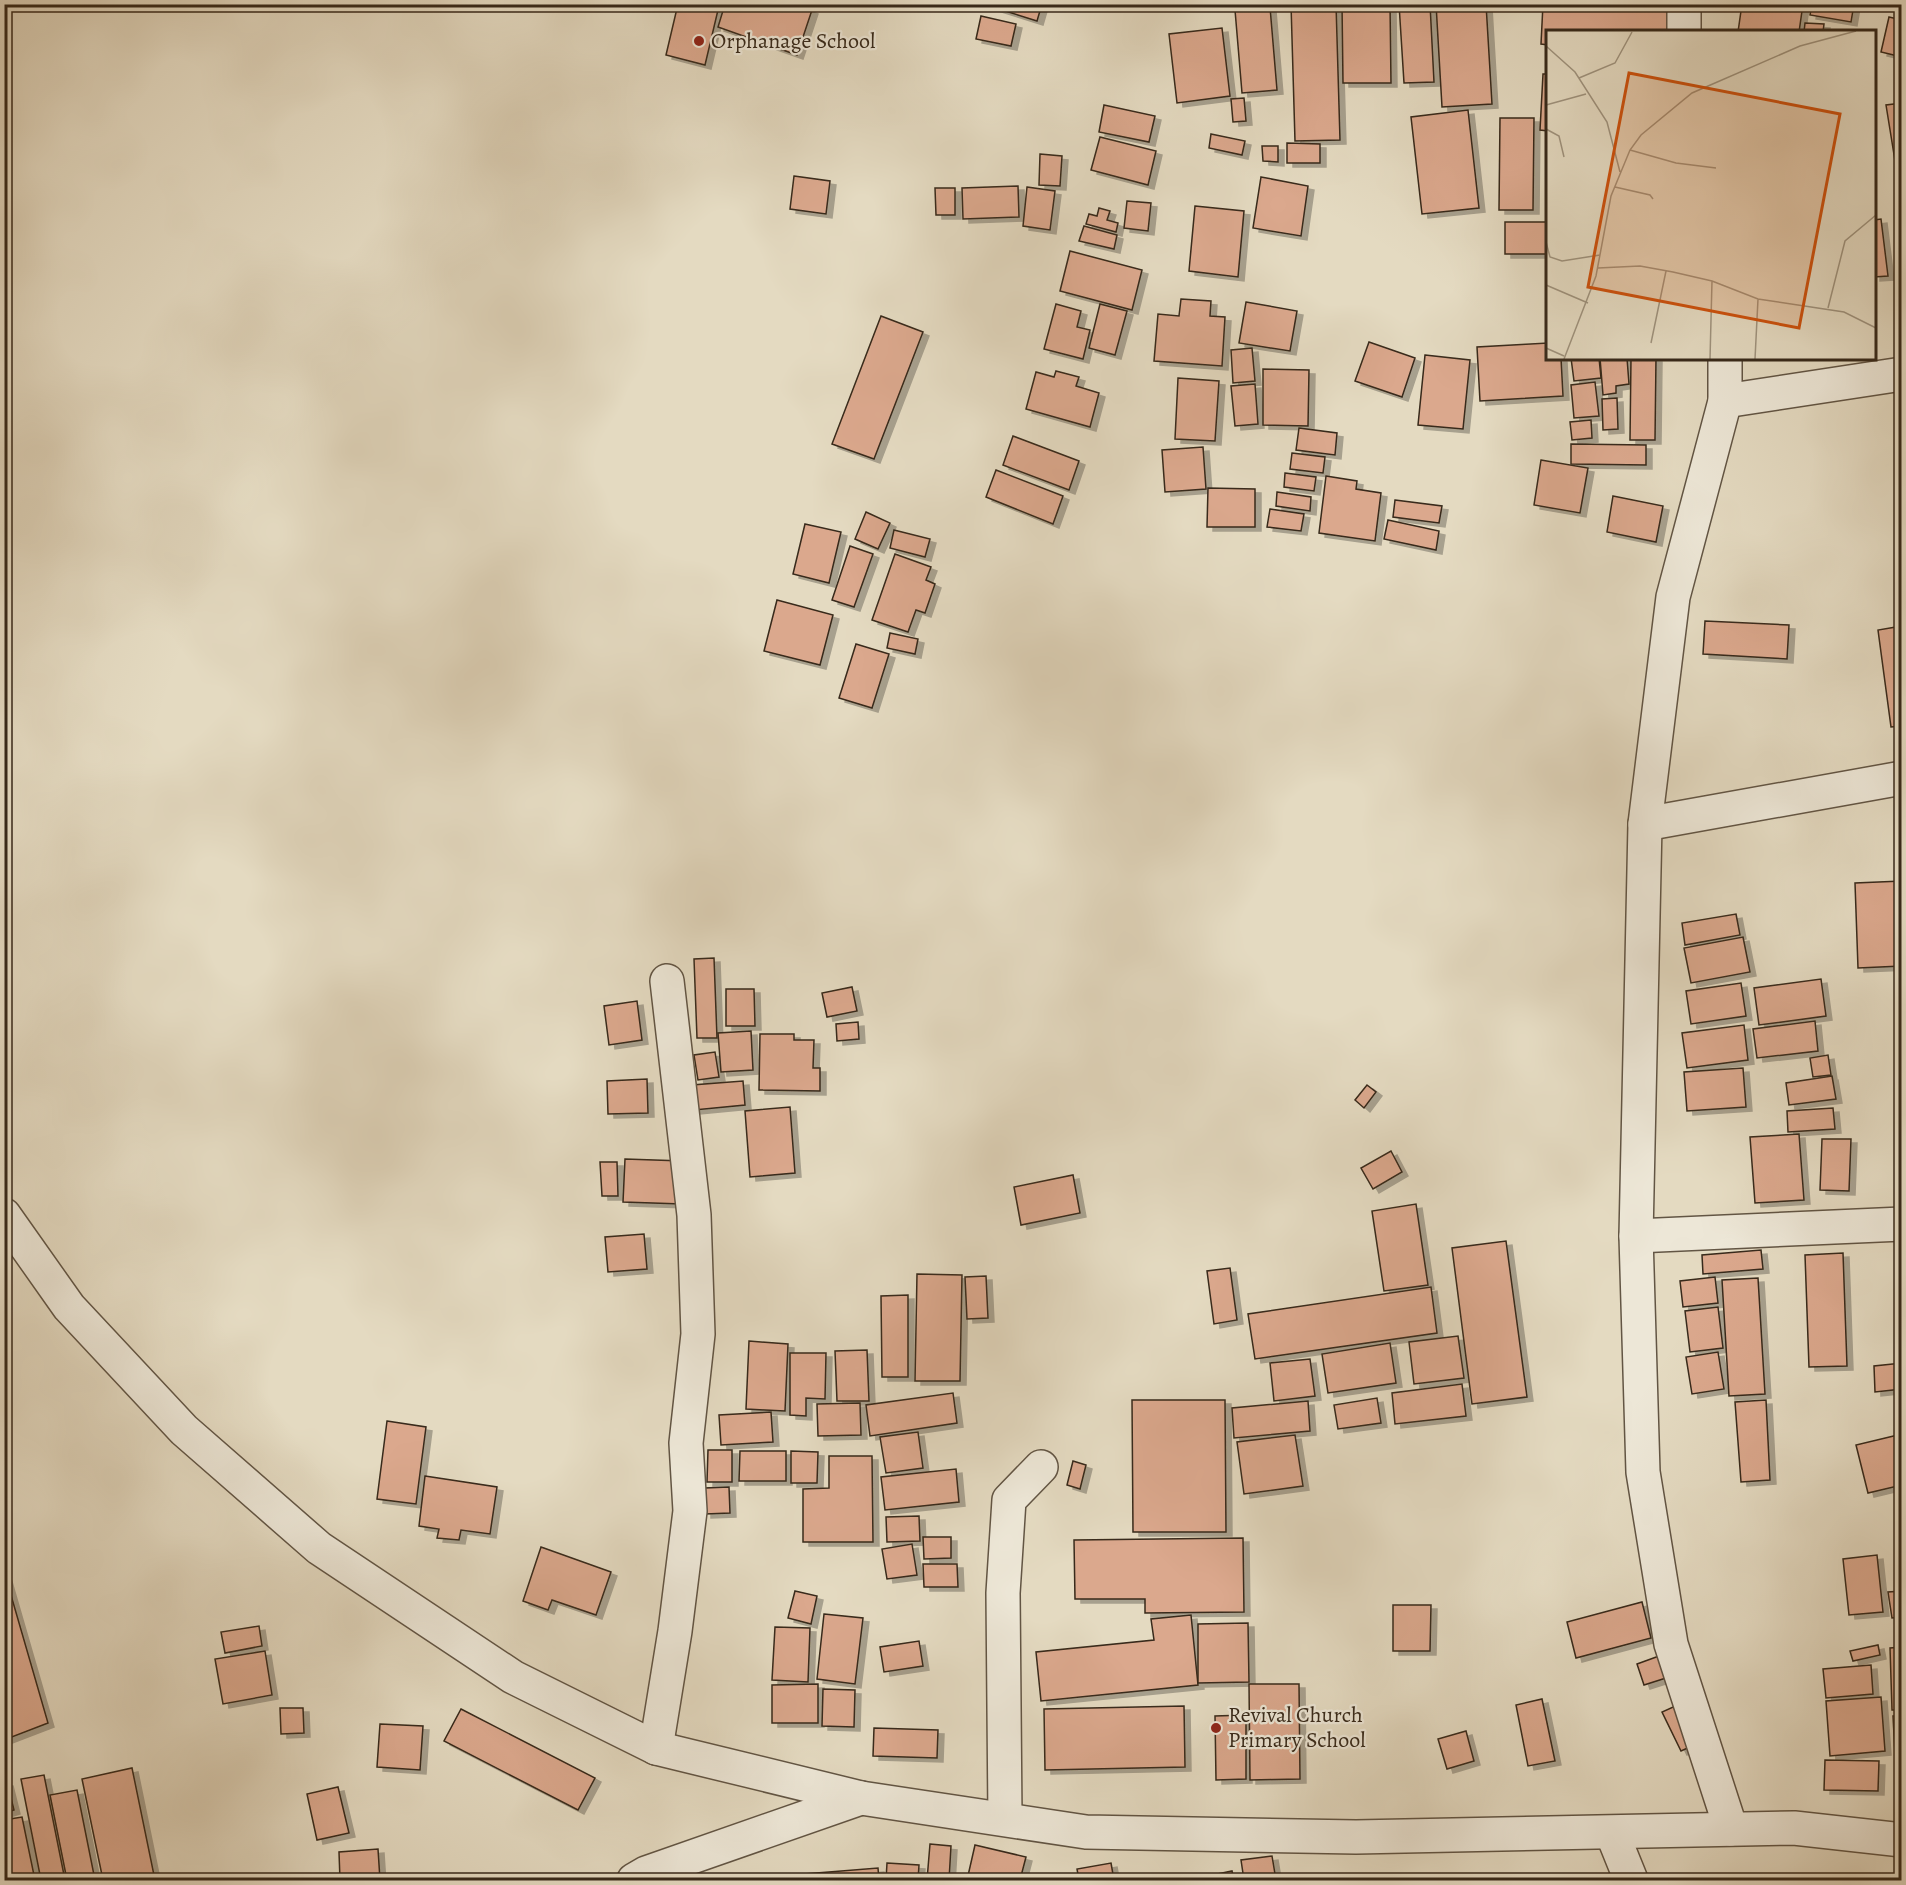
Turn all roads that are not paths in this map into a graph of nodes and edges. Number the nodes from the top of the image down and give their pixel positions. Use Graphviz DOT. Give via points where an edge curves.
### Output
graph roads {
  1 [pos="1684,4"];
  2 [pos="1684,30"];
  3 [pos="1725,360"];
  4 [pos="1902,374"];
  5 [pos="1725,401"];
  6 [pos="1902,778"];
  7 [pos="1645,824"];
  8 [pos="667,981"];
  9 [pos="4,1215"];
  10 [pos="1902,1224"];
  11 [pos="1636,1236"];
  12 [pos="1041,1467"];
  13 [pos="656,1748"];
  14 [pos="861,1798"];
  15 [pos="1005,1819"];
  16 [pos="1731,1829"];
  17 [pos="1612,1833"];
  18 [pos="1902,1840"];
  19 [pos="634,1881"];
  20 [pos="1631,1881"];
  1 -- 2 [label="street"];
  3 -- 5 [label="street"];
  4 -- 5 [label="street"];
  5 -- 7 [label="street" via="1674,597"];
  6 -- 7 [label="street"];
  7 -- 11 [label="street"];
  8 -- 13 [label="street" via="694,1215 698,1334 686,1443 690,1511"];
  9 -- 13 [label="street" via="69,1307 176,1422 319,1548 513,1677"];
  10 -- 11 [label="street"];
  11 -- 16 [label="street" via="1645,1483 1671,1644"];
  12 -- 15 [label="street" via="1009,1500 1003,1593"];
  13 -- 14 [label="street"];
  14 -- 15 [label="street"];
  14 -- 19 [label="street" via="646,1873"];
  15 -- 17 [label="street" via="1086,1832 1356,1837"];
  16 -- 17 [label="street"];
  16 -- 18 [label="street" via="1794,1828"];
  17 -- 20 [label="street"];
}
